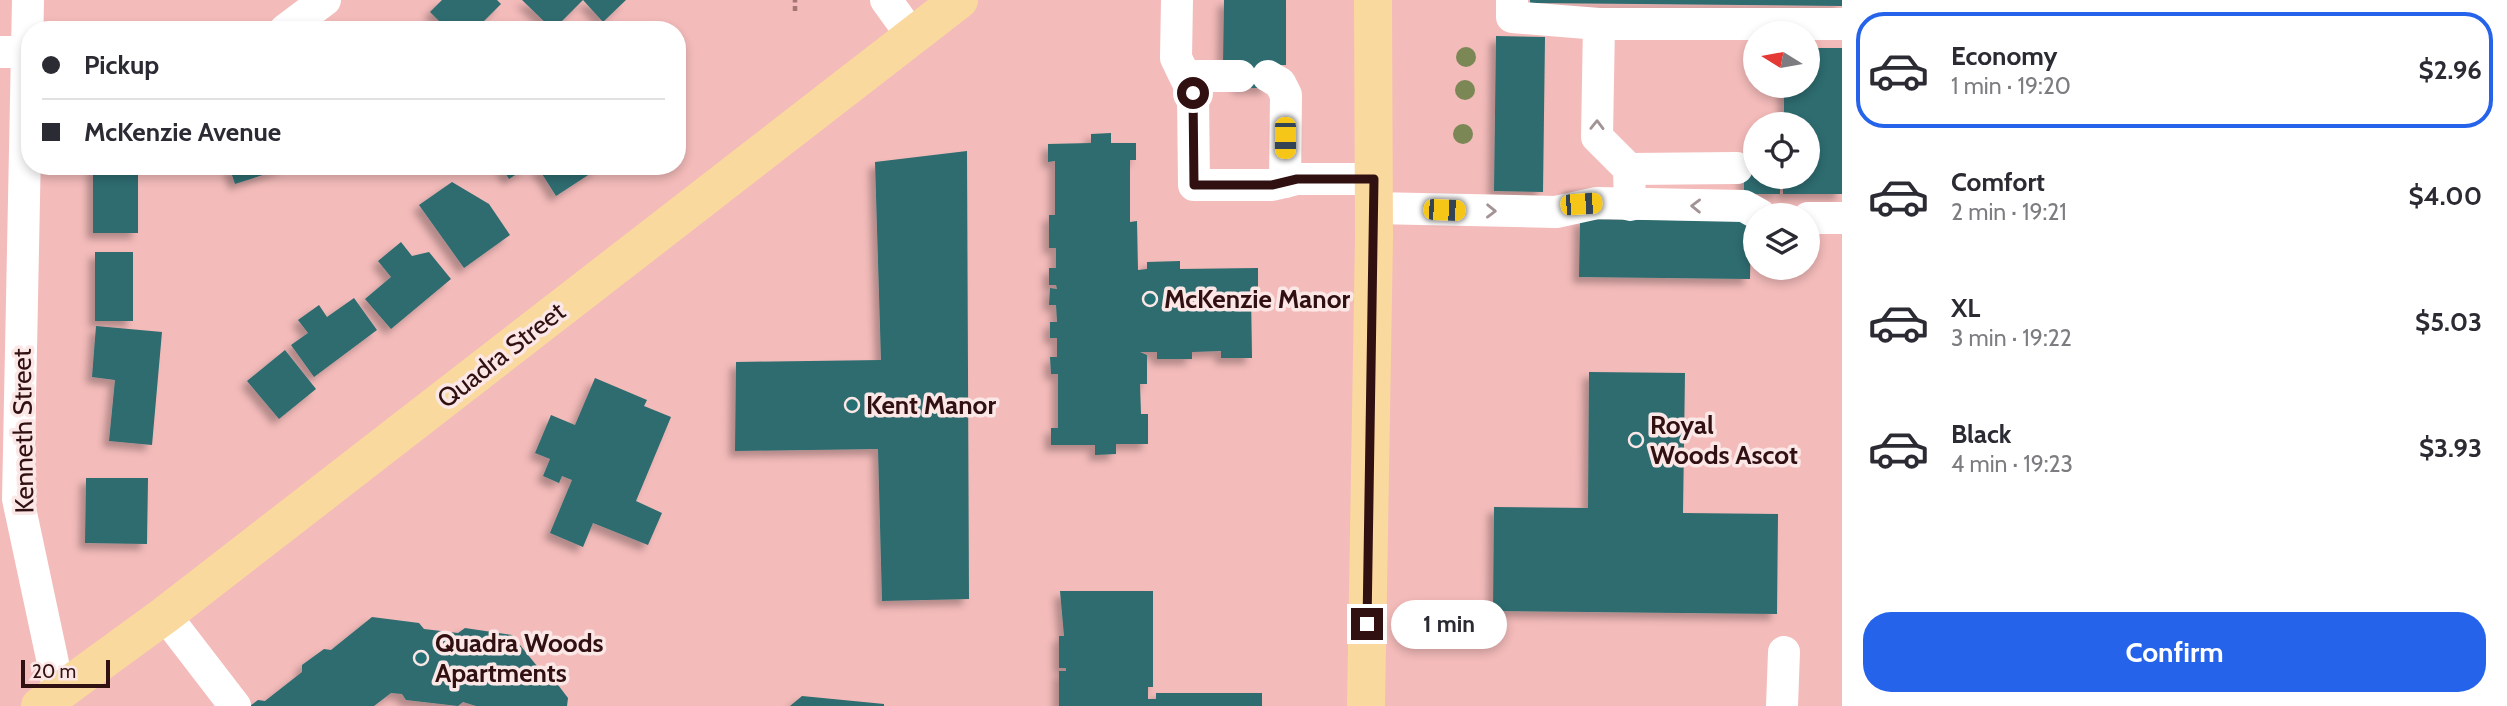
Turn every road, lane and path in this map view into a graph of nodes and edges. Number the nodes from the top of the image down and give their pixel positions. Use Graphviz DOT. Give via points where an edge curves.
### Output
graph roads {
  1 [pos="28,0"];
  2 [pos="325,0"];
  3 [pos="795,0"];
  4 [pos="886,0"];
  5 [pos="959,0"];
  6 [pos="1177,0"];
  7 [pos="1373,0"];
  8 [pos="1513,0"];
  9 [pos="795,11"];
  10 [pos="28,21"];
  11 [pos="297,21"];
  12 [pos="1599,24"];
  13 [pos="1842,24"];
  14 [pos="912,36"];
  15 [pos="0,52"];
  16 [pos="21,52"];
  17 [pos="1185,76"];
  18 [pos="1737,168"];
  19 [pos="1629,169"];
  20 [pos="24,175"];
  21 [pos="1285,181"];
  22 [pos="1374,193"];
  23 [pos="1630,205"];
  24 [pos="1743,206"];
  25 [pos="1820,218"];
  26 [pos="1842,218"];
  27 [pos="9,500"];
  28 [pos="165,615"];
  29 [pos="1784,652"];
  30 [pos="50,699"];
  31 [pos="235,706"];
  32 [pos="1366,706"];
  33 [pos="1782,706"];
  1 -- 10 [label="street, Kenneth Street"];
  2 -- 11 [label="street"];
  3 -- 9 [label="path"];
  4 -- 14 [label="street"];
  5 -- 14 [label="main road, Quadra Street"];
  6 -- 17 [label="street" via="1176,58"];
  7 -- 22 [label="main road"];
  8 -- 12 [label="street" via="1512,17"];
  12 -- 13 [label="street"];
  19 -- 12 [label="street, one-way" via="1597,137"];
  14 -- 28 [label="main road, Quadra Street"];
  15 -- 16 [label="street"];
  17 -- 21 [label="street" via="1254,76 1280,83 1286,95"];
  17 -- 21 [label="street" via="1193,93 1194,185"];
  18 -- 19 [label="street"];
  19 -- 23 [label="street"];
  20 -- 27 [label="street, Kenneth Street"];
  21 -- 22 [label="street"];
  22 -- 23 [label="street, one-way" via="1556,212 1581,204"];
  22 -- 32 [label="main road"];
  24 -- 23 [label="street, one-way"];
  25 -- 26 [label="street"];
  27 -- 30 [label="street, Kenneth Street"];
  28 -- 30 [label="main road, Quadra Street"];
  28 -- 31 [label="street"];
  29 -- 33 [label="street"];
}
